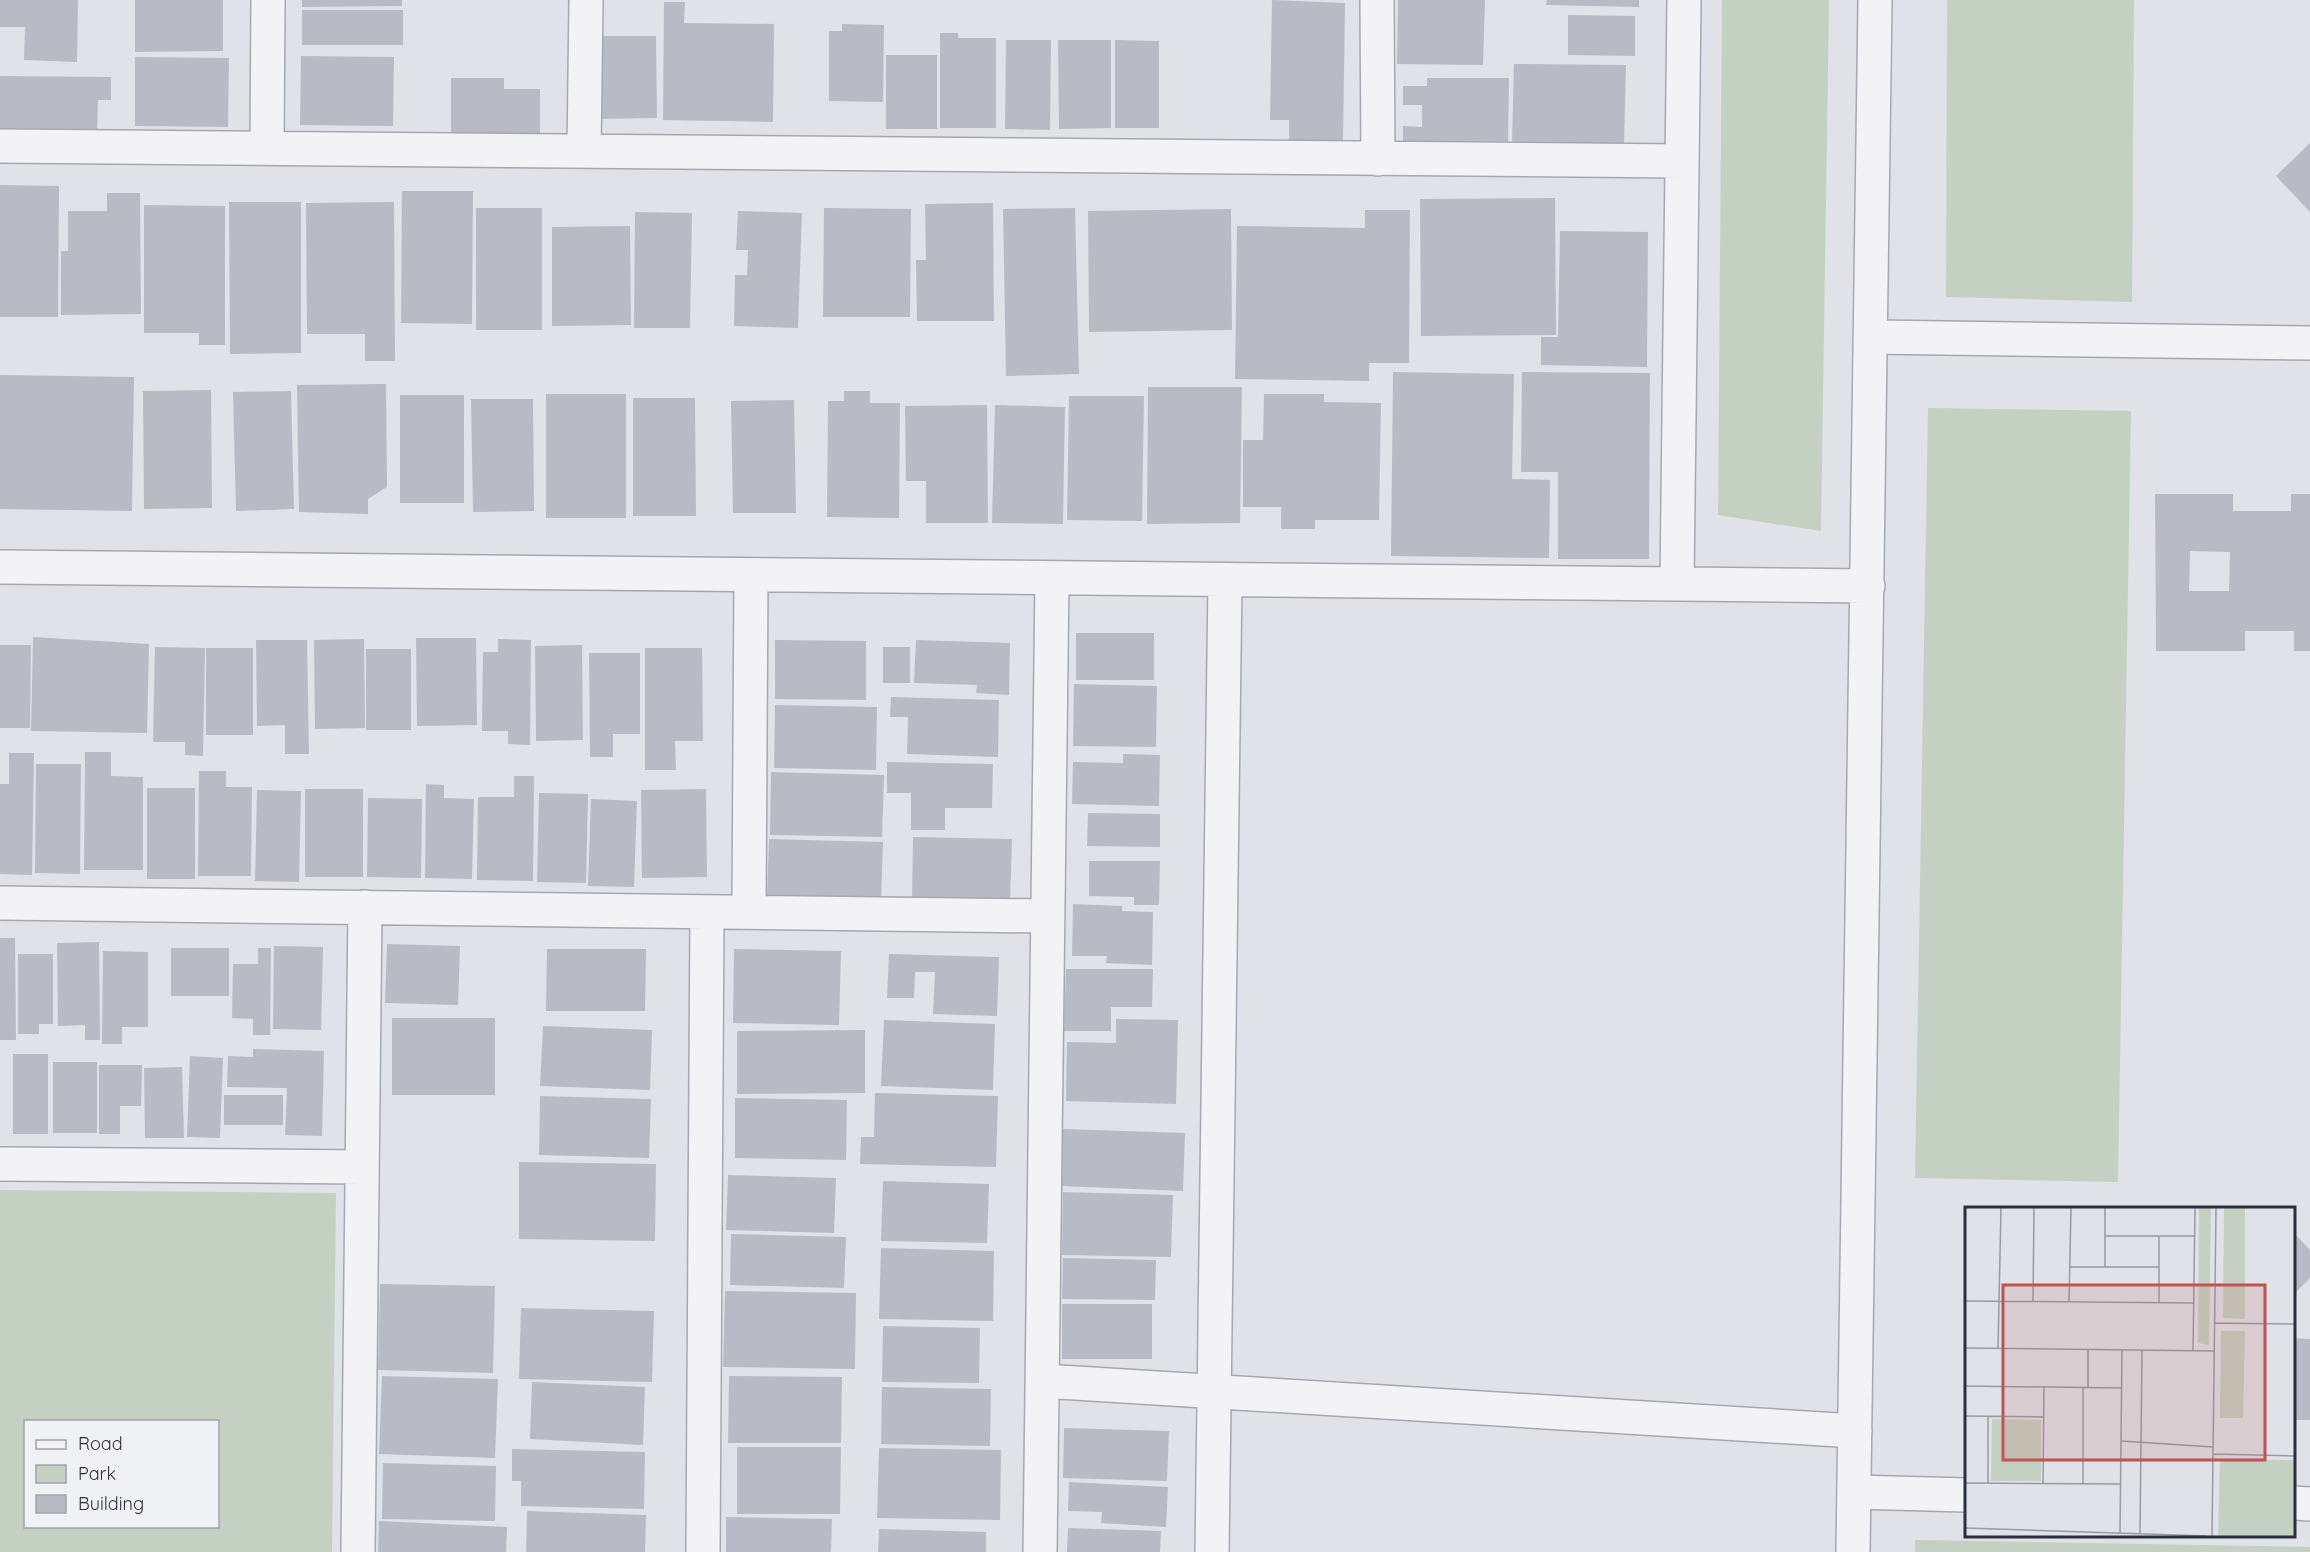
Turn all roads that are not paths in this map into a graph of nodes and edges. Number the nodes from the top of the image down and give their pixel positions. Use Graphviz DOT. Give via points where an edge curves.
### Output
graph roads {
  1 [pos="268,0"];
  2 [pos="586,0"];
  3 [pos="1377,0"];
  4 [pos="1684,0"];
  5 [pos="1875,0"];
  6 [pos="0,146"];
  7 [pos="267,148"];
  8 [pos="584,151"];
  9 [pos="1378,159"];
  10 [pos="1682,161"];
  11 [pos="1872,338"];
  12 [pos="2310,344"];
  13 [pos="0,567"];
  14 [pos="751,574"];
  15 [pos="1052,578"];
  16 [pos="1225,580"];
  17 [pos="1677,584"];
  18 [pos="1868,586"];
  19 [pos="0,903"];
  20 [pos="365,907"];
  21 [pos="707,912"];
  22 [pos="749,912"];
  23 [pos="1048,916"];
  24 [pos="0,1164"];
  25 [pos="362,1167"];
  26 [pos="1042,1381"];
  27 [pos="1214,1392"];
  28 [pos="1855,1431"];
  29 [pos="1854,1492"];
  30 [pos="1965,1495"];
  31 [pos="2295,1503"];
  32 [pos="2310,1504"];
  33 [pos="358,1552"];
  34 [pos="703,1552"];
  35 [pos="1040,1552"];
  36 [pos="1212,1552"];
  37 [pos="1852,1552"];
  1 -- 7 [label="street"];
  2 -- 8 [label="street"];
  3 -- 9 [label="street"];
  4 -- 10 [label="street"];
  5 -- 11 [label="street"];
  6 -- 7 [label="street"];
  7 -- 8 [label="street"];
  8 -- 9 [label="street"];
  9 -- 10 [label="street"];
  10 -- 17 [label="street"];
  11 -- 12 [label="street"];
  11 -- 18 [label="street"];
  13 -- 14 [label="street"];
  14 -- 15 [label="street"];
  14 -- 22 [label="street"];
  15 -- 16 [label="street"];
  15 -- 23 [label="street"];
  16 -- 17 [label="street"];
  16 -- 27 [label="street"];
  17 -- 18 [label="street"];
  18 -- 28 [label="street"];
  19 -- 20 [label="street"];
  20 -- 21 [label="street"];
  20 -- 25 [label="street"];
  21 -- 22 [label="street"];
  21 -- 34 [label="street"];
  22 -- 23 [label="street"];
  23 -- 26 [label="street"];
  24 -- 25 [label="street"];
  25 -- 33 [label="street"];
  26 -- 27 [label="street"];
  26 -- 35 [label="street"];
  27 -- 28 [label="street"];
  27 -- 36 [label="street"];
  28 -- 29 [label="street"];
  29 -- 30 [label="street"];
  29 -- 37 [label="street"];
  31 -- 32 [label="street"];
}
